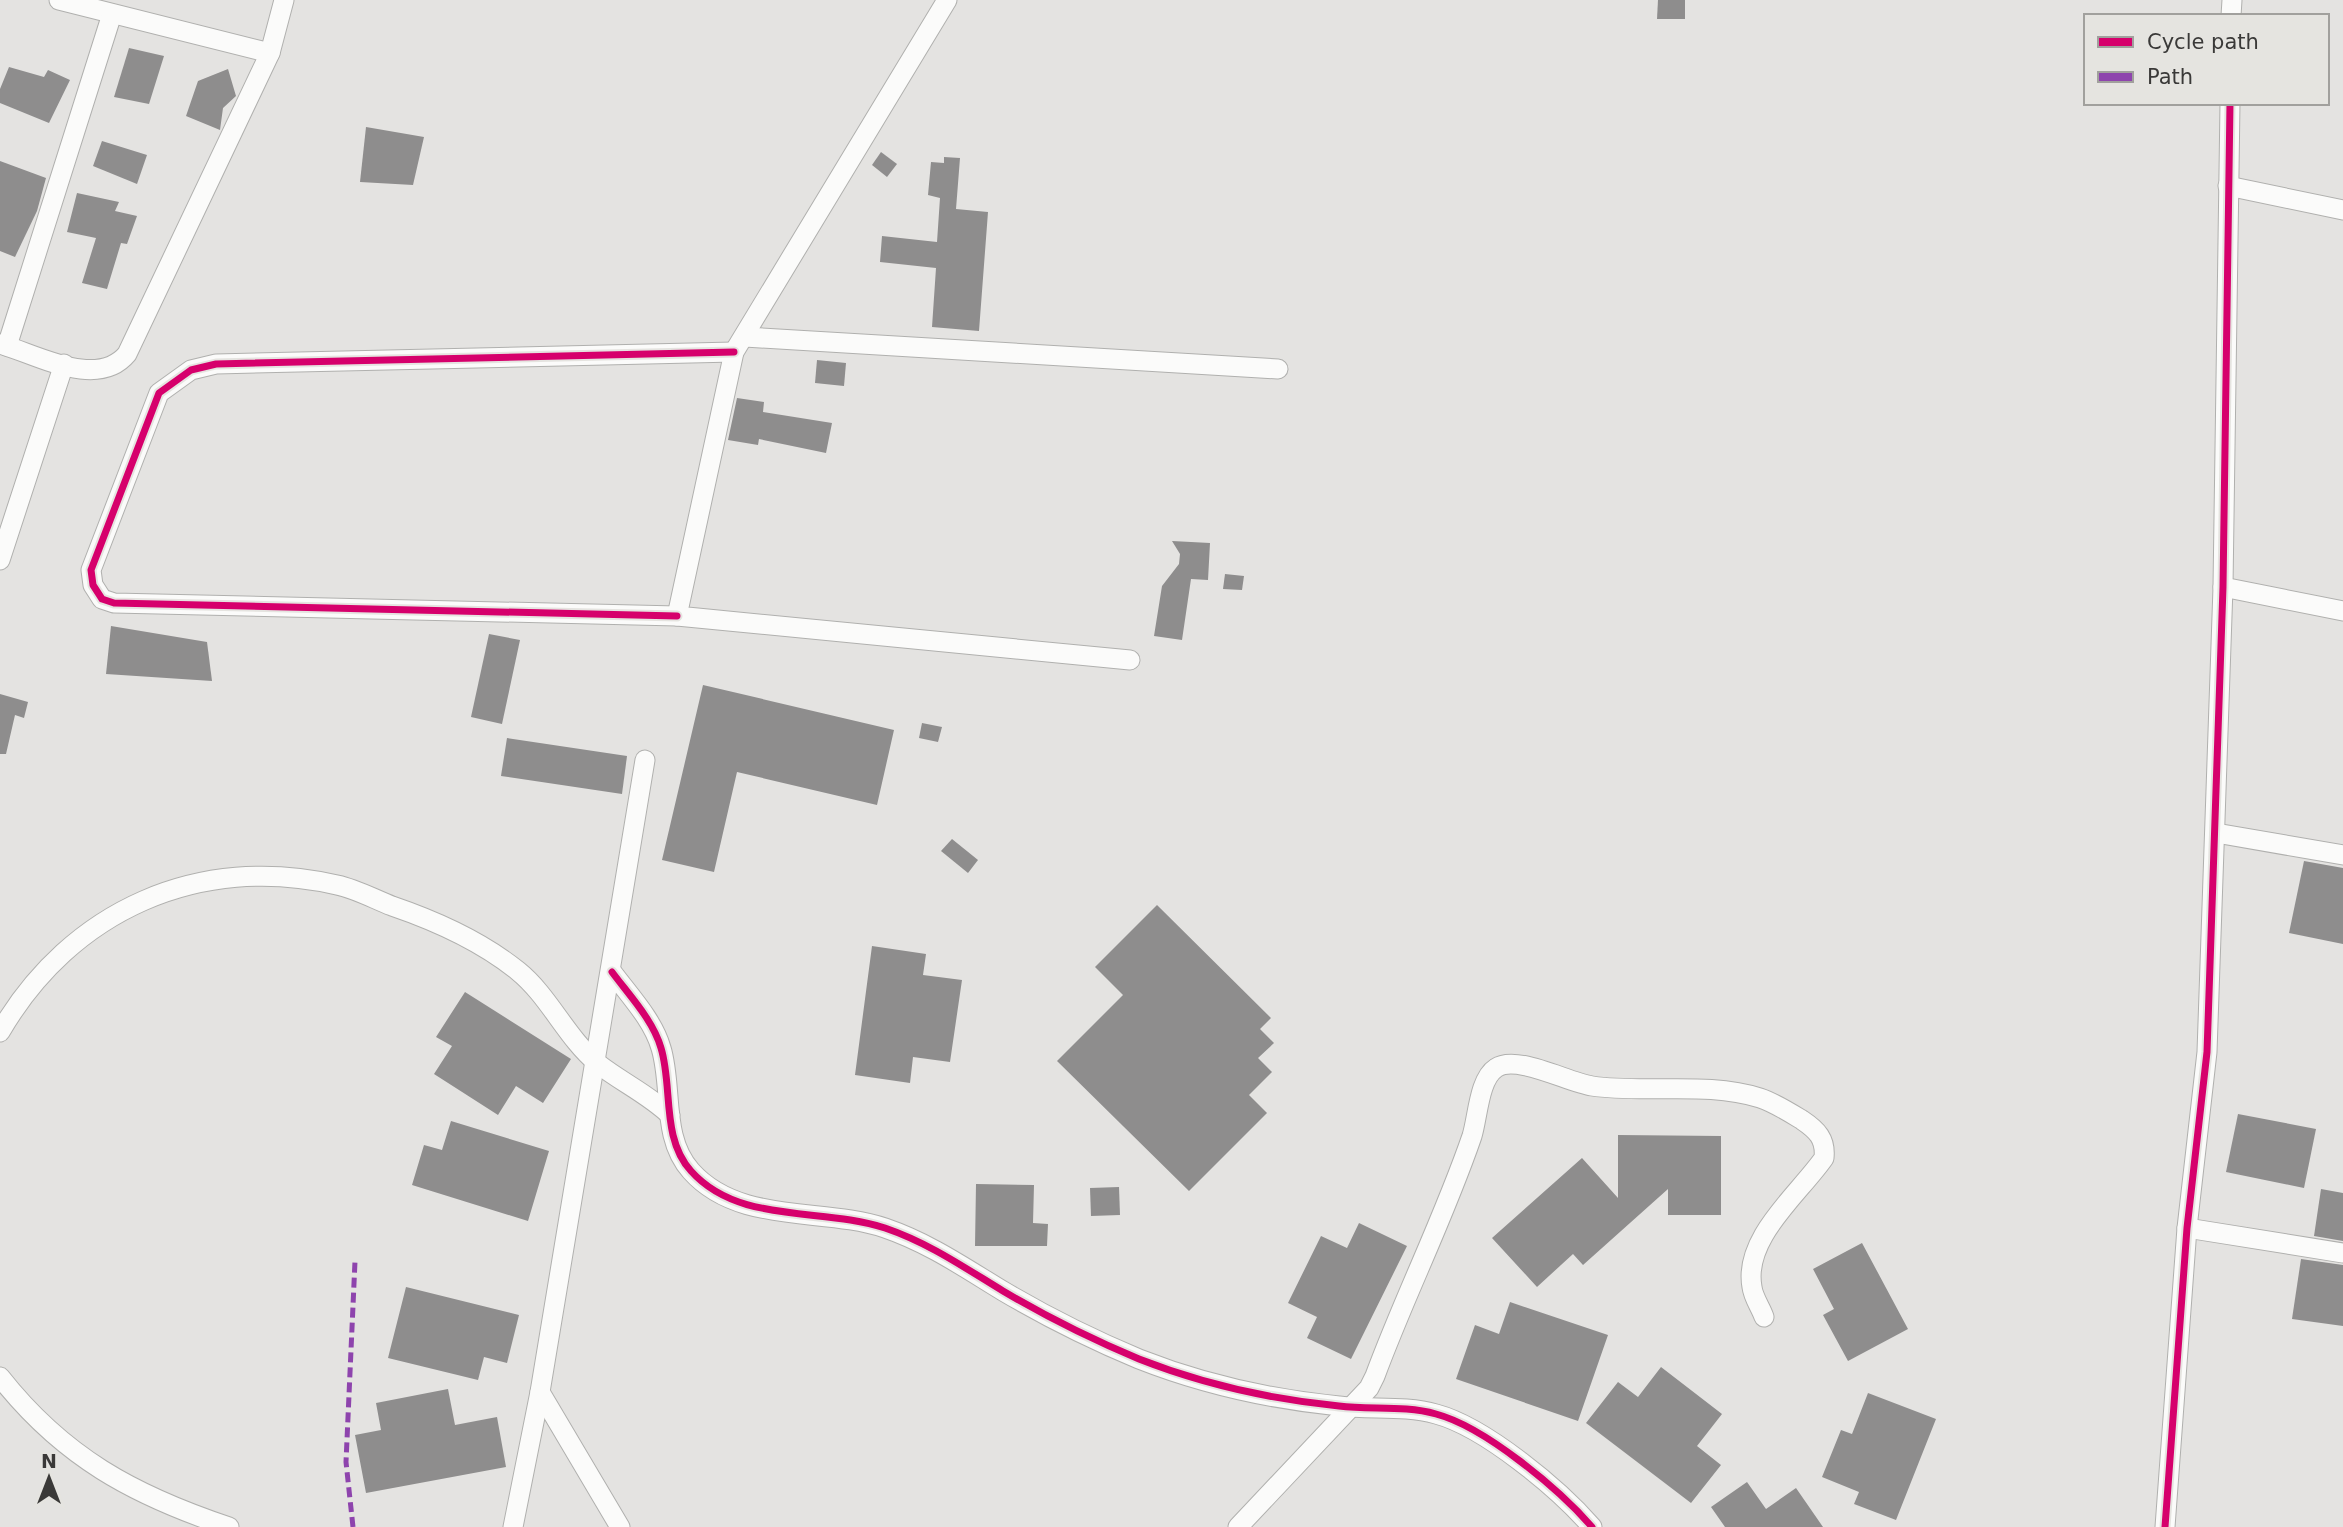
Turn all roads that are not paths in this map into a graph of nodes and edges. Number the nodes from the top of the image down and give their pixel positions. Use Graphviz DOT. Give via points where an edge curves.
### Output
graph roads {
  1 [pos="59,0"];
  2 [pos="284,0"];
  3 [pos="947,0"];
  4 [pos="112,14"];
  5 [pos="270,53"];
  6 [pos="2230,105"];
  7 [pos="2228,186"];
  8 [pos="2343,210"];
  9 [pos="4,345"];
  10 [pos="739,345"];
  11 [pos="64,365"];
  12 [pos="1278,369"];
  13 [pos="0,560"];
  14 [pos="2223,587"];
  15 [pos="2343,611"];
  16 [pos="677,616"];
  17 [pos="1130,660"];
  18 [pos="645,760"];
  19 [pos="2216,833"];
  20 [pos="2343,855"];
  21 [pos="612,972"];
  22 [pos="0,1032"];
  23 [pos="596,1062"];
  24 [pos="670,1115"];
  25 [pos="2187,1227"];
  26 [pos="2343,1253"];
  27 [pos="1764,1317"];
  28 [pos="0,1377"];
  29 [pos="540,1392"];
  30 [pos="1349,1407"];
  31 [pos="229,1527"];
  32 [pos="513,1527"];
  33 [pos="620,1527"];
  34 [pos="1238,1527"];
  35 [pos="1592,1527"];
  36 [pos="2165,1527"];
  1 -- 4 [label="street"];
  2 -- 5 [label="street"];
  3 -- 10 [label="street"];
  4 -- 5 [label="street"];
  4 -- 9 [label="street"];
  5 -- 11 [label="street" via="127,354 108,368"];
  6 -- 7 [label="street"];
  7 -- 8 [label="street"];
  7 -- 14 [label="street"];
  9 -- 11 [label="street"];
  10 -- 12 [label="street"];
  10 -- 16 [label="street"];
  10 -- 16 [label="street" via="216,364 191,370 159,393 91,570 102,599 114,603"];
  11 -- 13 [label="street"];
  14 -- 15 [label="street"];
  14 -- 19 [label="street"];
  16 -- 17 [label="street"];
  18 -- 21 [label="street"];
  19 -- 20 [label="street"];
  19 -- 25 [label="street" via="2207,1052"];
  21 -- 23 [label="street"];
  21 -- 24 [label="street" via="661,1047"];
  22 -- 23 [label="street" via="32,985 62,954 99,925 156,893 233,876 285,877 340,885 443,924 519,971"];
  23 -- 24 [label="street"];
  23 -- 29 [label="street"];
  24 -- 30 [label="street" via="676,1143 691,1171 739,1203 884,1228 937,1249 1074,1331 1217,1387 1285,1401"];
  25 -- 26 [label="street"];
  25 -- 36 [label="street"];
  27 -- 30 [label="street" via="1752,1287 1754,1261 1766,1232 1824,1158 1825,1147 1814,1129 1759,1097 1708,1090 1622,1090 1581,1084 1511,1062 1486,1076 1461,1169 1376,1376"];
  28 -- 31 [label="street" via="63,1445 141,1493"];
  29 -- 32 [label="street"];
  29 -- 33 [label="street"];
  30 -- 34 [label="street"];
  30 -- 35 [label="street" via="1396,1407 1436,1414 1468,1427 1566,1497"];
}
